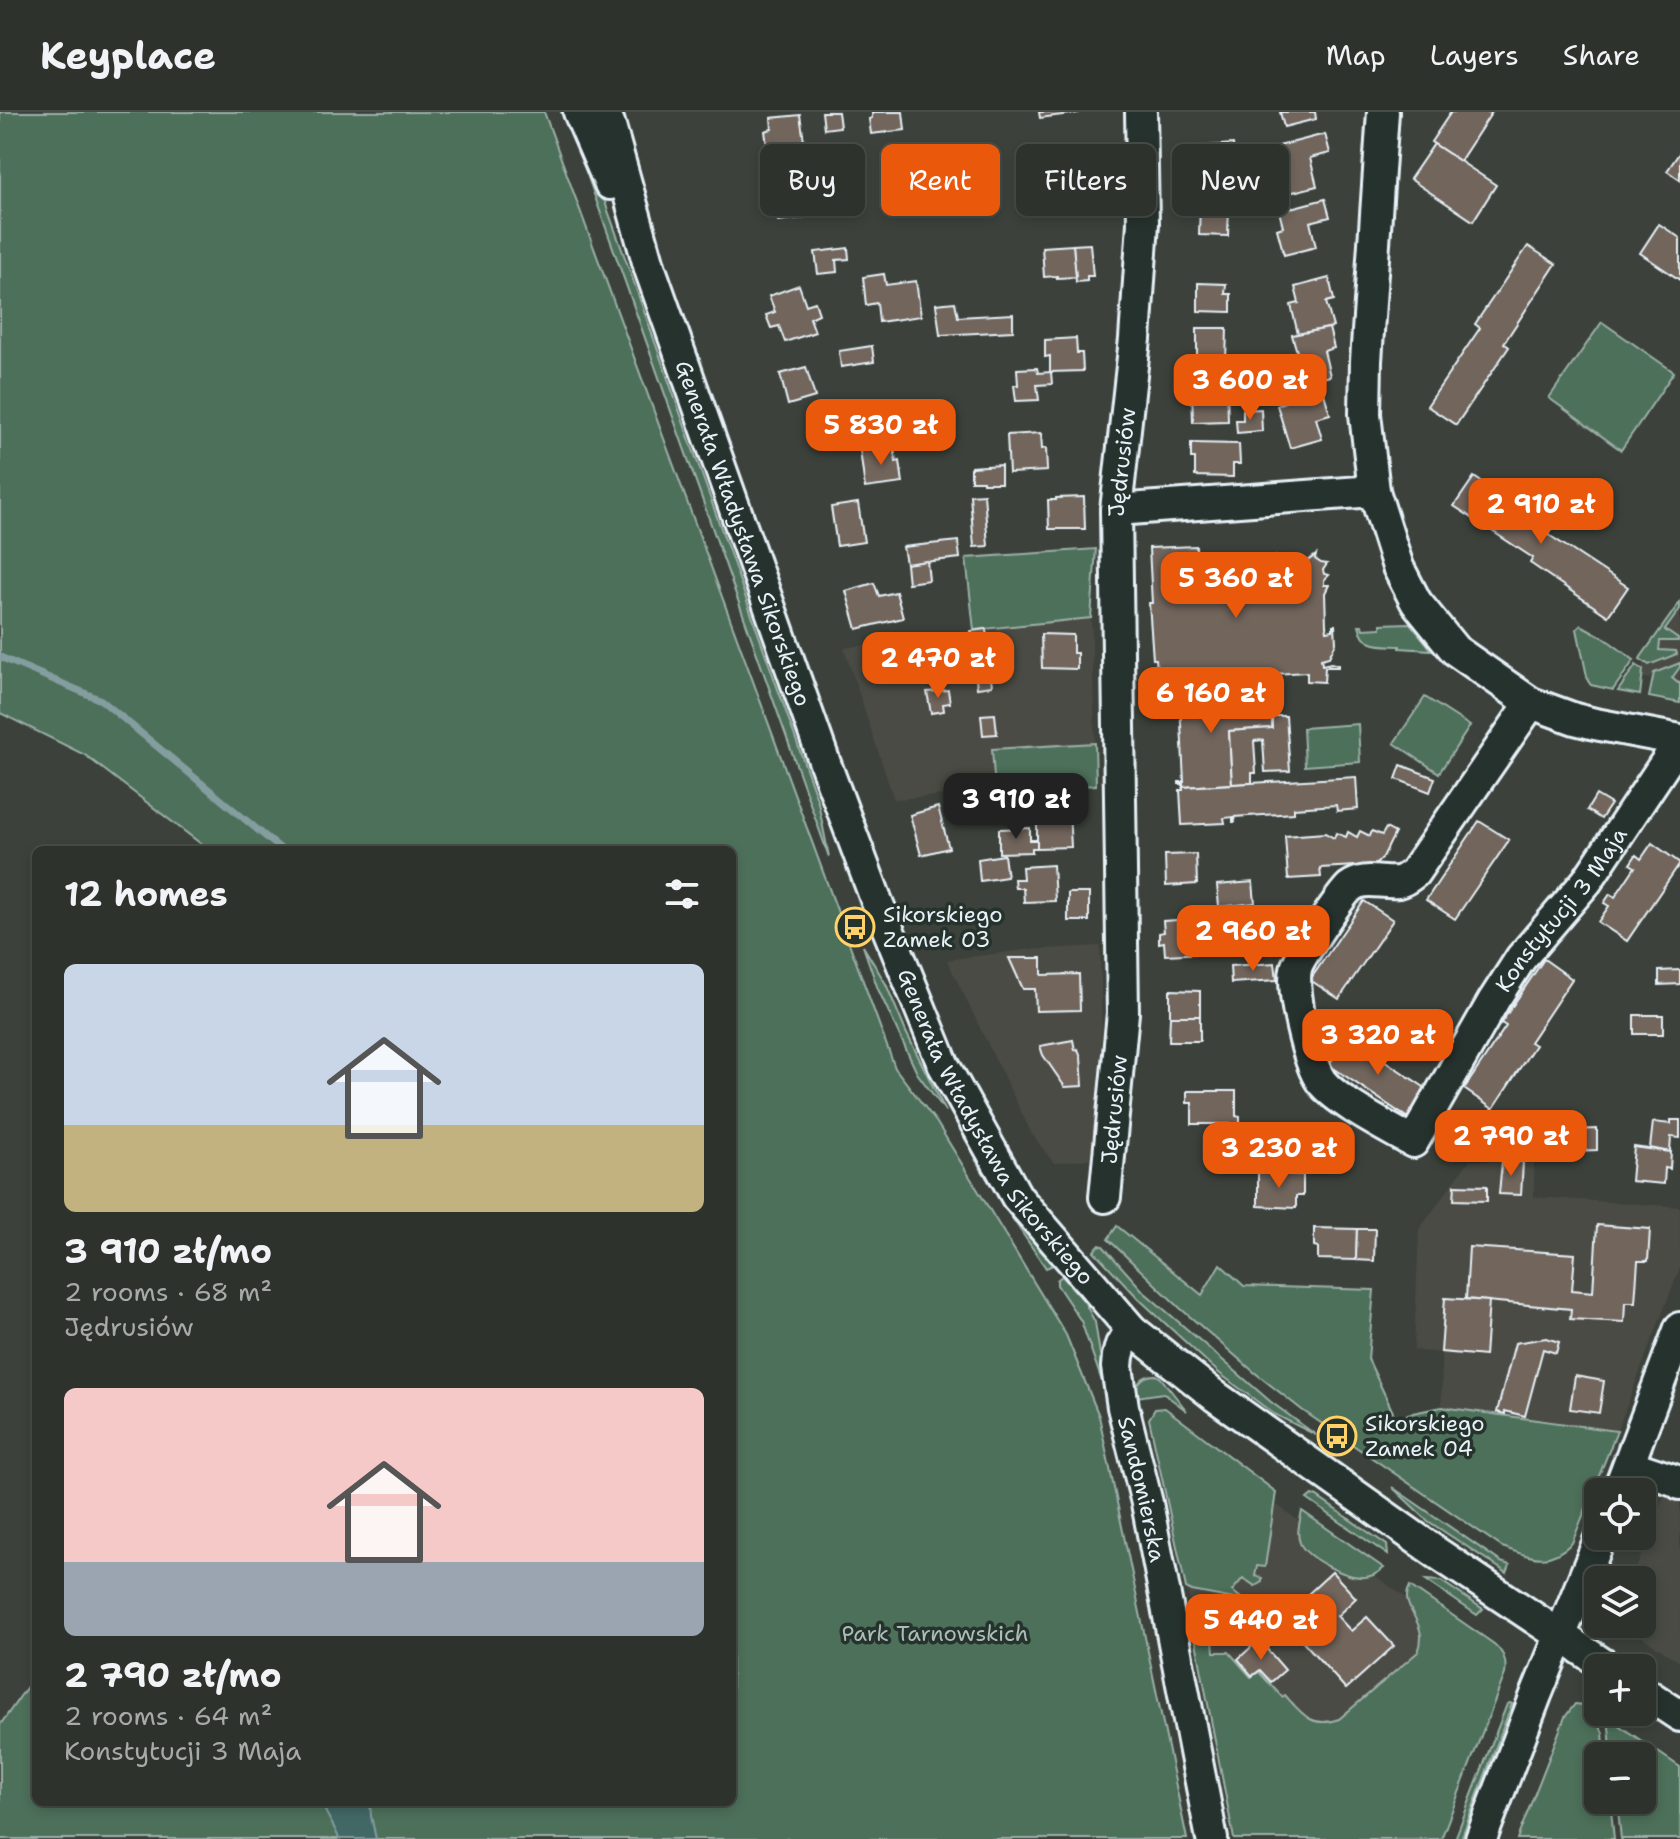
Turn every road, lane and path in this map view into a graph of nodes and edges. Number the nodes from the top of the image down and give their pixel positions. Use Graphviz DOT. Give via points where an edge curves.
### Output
graph roads {
  1 [pos="579,112"];
  2 [pos="604,112"];
  3 [pos="1141,112"];
  4 [pos="1383,112"];
  5 [pos="650,269"];
  6 [pos="1374,491"];
  7 [pos="1116,510"];
  8 [pos="1531,703"];
  9 [pos="1680,740"];
  10 [pos="1105,1197"];
  11 [pos="1680,1328"];
  12 [pos="1132,1330"];
  13 [pos="1624,1478"];
  14 [pos="1656,1480"];
  15 [pos="1680,1484"];
  16 [pos="1595,1550"];
  17 [pos="1561,1636"];
  18 [pos="1588,1654"];
  19 [pos="1656,1700"];
  20 [pos="1680,1716"];
  21 [pos="1212,1839"];
  22 [pos="1481,1839"];
  1 -- 5 [label="street, Generała Władysława Sikorskiego"];
  2 -- 5 [label="street, Generała Władysława Sikorskiego"];
  3 -- 7 [label="street, Jędrusiów" via="1143,223"];
  4 -- 6 [label="street, Konstytucji 3 Maja" via="1366,361 1365,414"];
  5 -- 12 [label="street, Generała Władysława Sikorskiego" via="831,780 943,1064 1017,1197"];
  6 -- 7 [label="street"];
  6 -- 8 [label="street, Konstytucji 3 Maja" via="1398,567 1423,612 1455,650"];
  7 -- 10 [label="street, Jędrusiów" via="1123,1013"];
  8 -- 9 [label="street, Konstytucji 3 Maja" via="1585,721"];
  8 -- 9 [label="street, Konstytucji 3 Maja" via="1414,873 1399,882 1358,882 1347,890 1296,967 1295,998 1320,1079 1334,1094 1413,1142 1521,958 1587,881"];
  11 -- 13 [label="street"];
  12 -- 17 [label="street, Generała Władysława Sikorskiego" via="1215,1396"];
  12 -- 21 [label="street, Sandomierska" via="1121,1345 1117,1367 1123,1407 1147,1503"];
  14 -- 15 [label="street"];
  16 -- 17 [label="street"];
  17 -- 18 [label="street, Generała Władysława Sikorskiego"];
  17 -- 22 [label="street"];
  19 -- 20 [label="street"];
}
